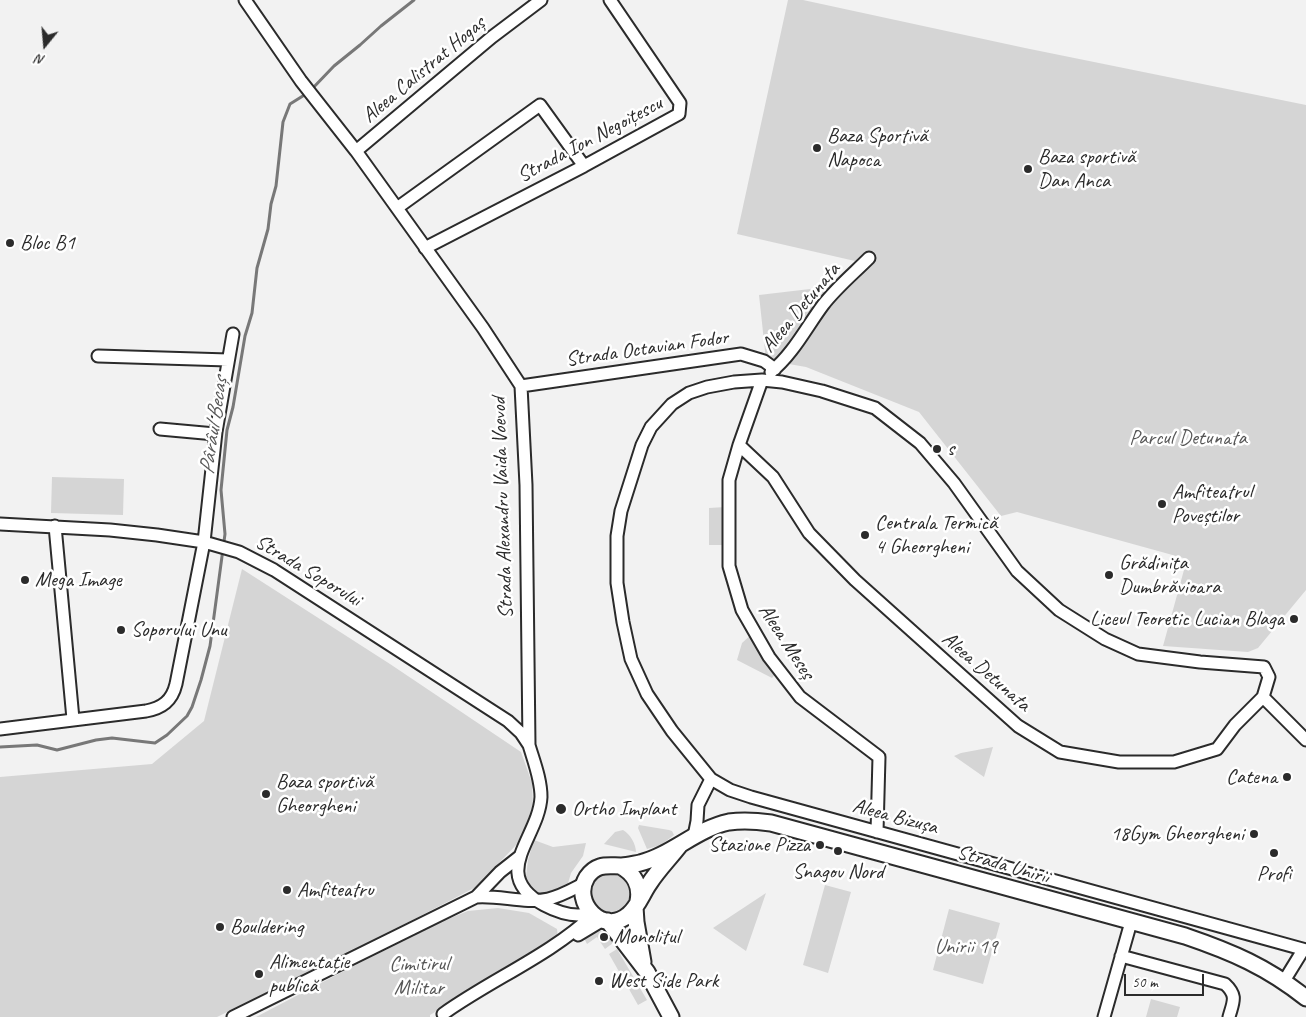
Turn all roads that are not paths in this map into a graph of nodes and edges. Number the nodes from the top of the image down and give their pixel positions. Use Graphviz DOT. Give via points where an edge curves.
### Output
graph roads {
  1 [pos="244,0"];
  2 [pos="541,0"];
  3 [pos="610,0"];
  4 [pos="356,151"];
  5 [pos="584,166"];
  6 [pos="397,208"];
  7 [pos="425,248"];
  8 [pos="869,258"];
  9 [pos="233,334"];
  10 [pos="98,356"];
  11 [pos="228,360"];
  12 [pos="775,369"];
  13 [pos="762,380"];
  14 [pos="521,386"];
  15 [pos="160,428"];
  16 [pos="216,434"];
  17 [pos="739,445"];
  18 [pos="0,524"];
  19 [pos="55,526"];
  20 [pos="209,543"];
  21 [pos="1263,697"];
  22 [pos="73,720"];
  23 [pos="0,729"];
  24 [pos="1306,740"];
  25 [pos="529,745"];
  26 [pos="711,778"];
  27 [pos="877,832"];
  28 [pos="694,836"];
  29 [pos="680,845"];
  30 [pos="519,857"];
  31 [pos="620,866"];
  32 [pos="584,882"];
  33 [pos="476,897"];
  34 [pos="537,900"];
  35 [pos="636,905"];
  36 [pos="599,917"];
  37 [pos="1131,922"];
  38 [pos="1305,950"];
  39 [pos="1121,956"];
  40 [pos="645,970"];
  41 [pos="1284,981"];
  42 [pos="1306,998"];
  43 [pos="443,1014"];
  44 [pos="233,1017"];
  45 [pos="671,1017"];
  46 [pos="1104,1017"];
  47 [pos="1229,1017"];
  1 -- 4 [label="street, Strada Alexandru Vaida Voevod"];
  2 -- 4 [label="street, Aleea Calistrat Hogaș"];
  3 -- 5 [label="street, Strada Ion Negoițescu" via="680,103 679,114"];
  4 -- 6 [label="street, Strada Alexandru Vaida Voevod"];
  5 -- 6 [label="street" via="540,105"];
  5 -- 7 [label="street, Strada Ion Negoițescu"];
  6 -- 7 [label="street, Strada Alexandru Vaida Voevod"];
  7 -- 14 [label="street, Strada Alexandru Vaida Voevod"];
  8 -- 12 [label="street, Aleea Detunata" via="823,305"];
  9 -- 11 [label="street"];
  10 -- 11 [label="street"];
  11 -- 16 [label="street"];
  12 -- 13 [label="street, Aleea Detunata"];
  12 -- 14 [label="street, Strada Octavian Fodor" via="764,361 741,354"];
  13 -- 17 [label="street, Aleea Meseș"];
  13 -- 21 [label="street, Aleea Detunata" via="822,391 874,408 920,443 954,483 1017,571 1054,606 1104,639 1138,654 1264,667 1269,677"];
  13 -- 26 [label="street, Aleea Detunata" via="708,387 680,398 664,411 642,445 621,510 617,536 617,583 631,659 659,712"];
  14 -- 25 [label="street, Strada Alexandru Vaida Voevod" via="526,485"];
  15 -- 16 [label="street"];
  16 -- 20 [label="street"];
  17 -- 21 [label="street, Aleea Detunata" via="773,477 809,533 854,580 1018,726 1060,752 1119,762 1174,762 1217,749"];
  17 -- 27 [label="street, Aleea Meseș" via="729,480 729,566 742,610 769,657 800,697 879,757"];
  18 -- 19 [label="street, Strada Soporului"];
  19 -- 20 [label="street, Strada Soporului"];
  19 -- 22 [label="street"];
  20 -- 22 [label="street" via="170,698 162,706 150,710"];
  20 -- 25 [label="street, Strada Soporului" via="251,557 329,605 508,722 521,732"];
  21 -- 24 [label="street"];
  22 -- 23 [label="street"];
  25 -- 30 [label="street, Strada Alexandru Vaida Voevod" via="541,798"];
  26 -- 27 [label="street, Aleea Bizușa" via="730,790 751,797"];
  26 -- 28 [label="street" via="698,804"];
  27 -- 38 [label="street, Aleea Bizușa"];
  28 -- 29 [label="main road, Strada Unirii"];
  28 -- 37 [label="main road, Strada Unirii" via="730,822 771,823"];
  29 -- 31 [label="main road, Strada Unirii" via="649,860"];
  29 -- 35 [label="main road, Strada Unirii"];
  30 -- 33 [label="street, Strada Alexandru Vaida Voevod"];
  30 -- 34 [label="street, Strada Alexandru Vaida Voevod" via="520,882 524,890"];
  31 -- 32 [label="main road, Strada Unirii" via="600,867"];
  31 -- 35 [label="main road" via="636,880 639,891"];
  32 -- 34 [label="street" via="563,895"];
  32 -- 36 [label="main road" via="583,898 587,907"];
  33 -- 34 [label="street"];
  33 -- 44 [label="street"];
  34 -- 36 [label="street" via="570,915"];
  35 -- 36 [label="main road, Strada Unirii" via="625,918 617,921"];
  35 -- 40 [label="main road"];
  36 -- 40 [label="main road"];
  36 -- 43 [label="street"];
  37 -- 39 [label="street"];
  37 -- 41 [label="main road, Strada Unirii" via="1216,946"];
  38 -- 41 [label="street, Aleea Bizușa"];
  39 -- 46 [label="street"];
  39 -- 47 [label="street" via="1226,984 1234,999"];
  40 -- 45 [label="main road"];
  41 -- 42 [label="main road, Strada Unirii"];
}
